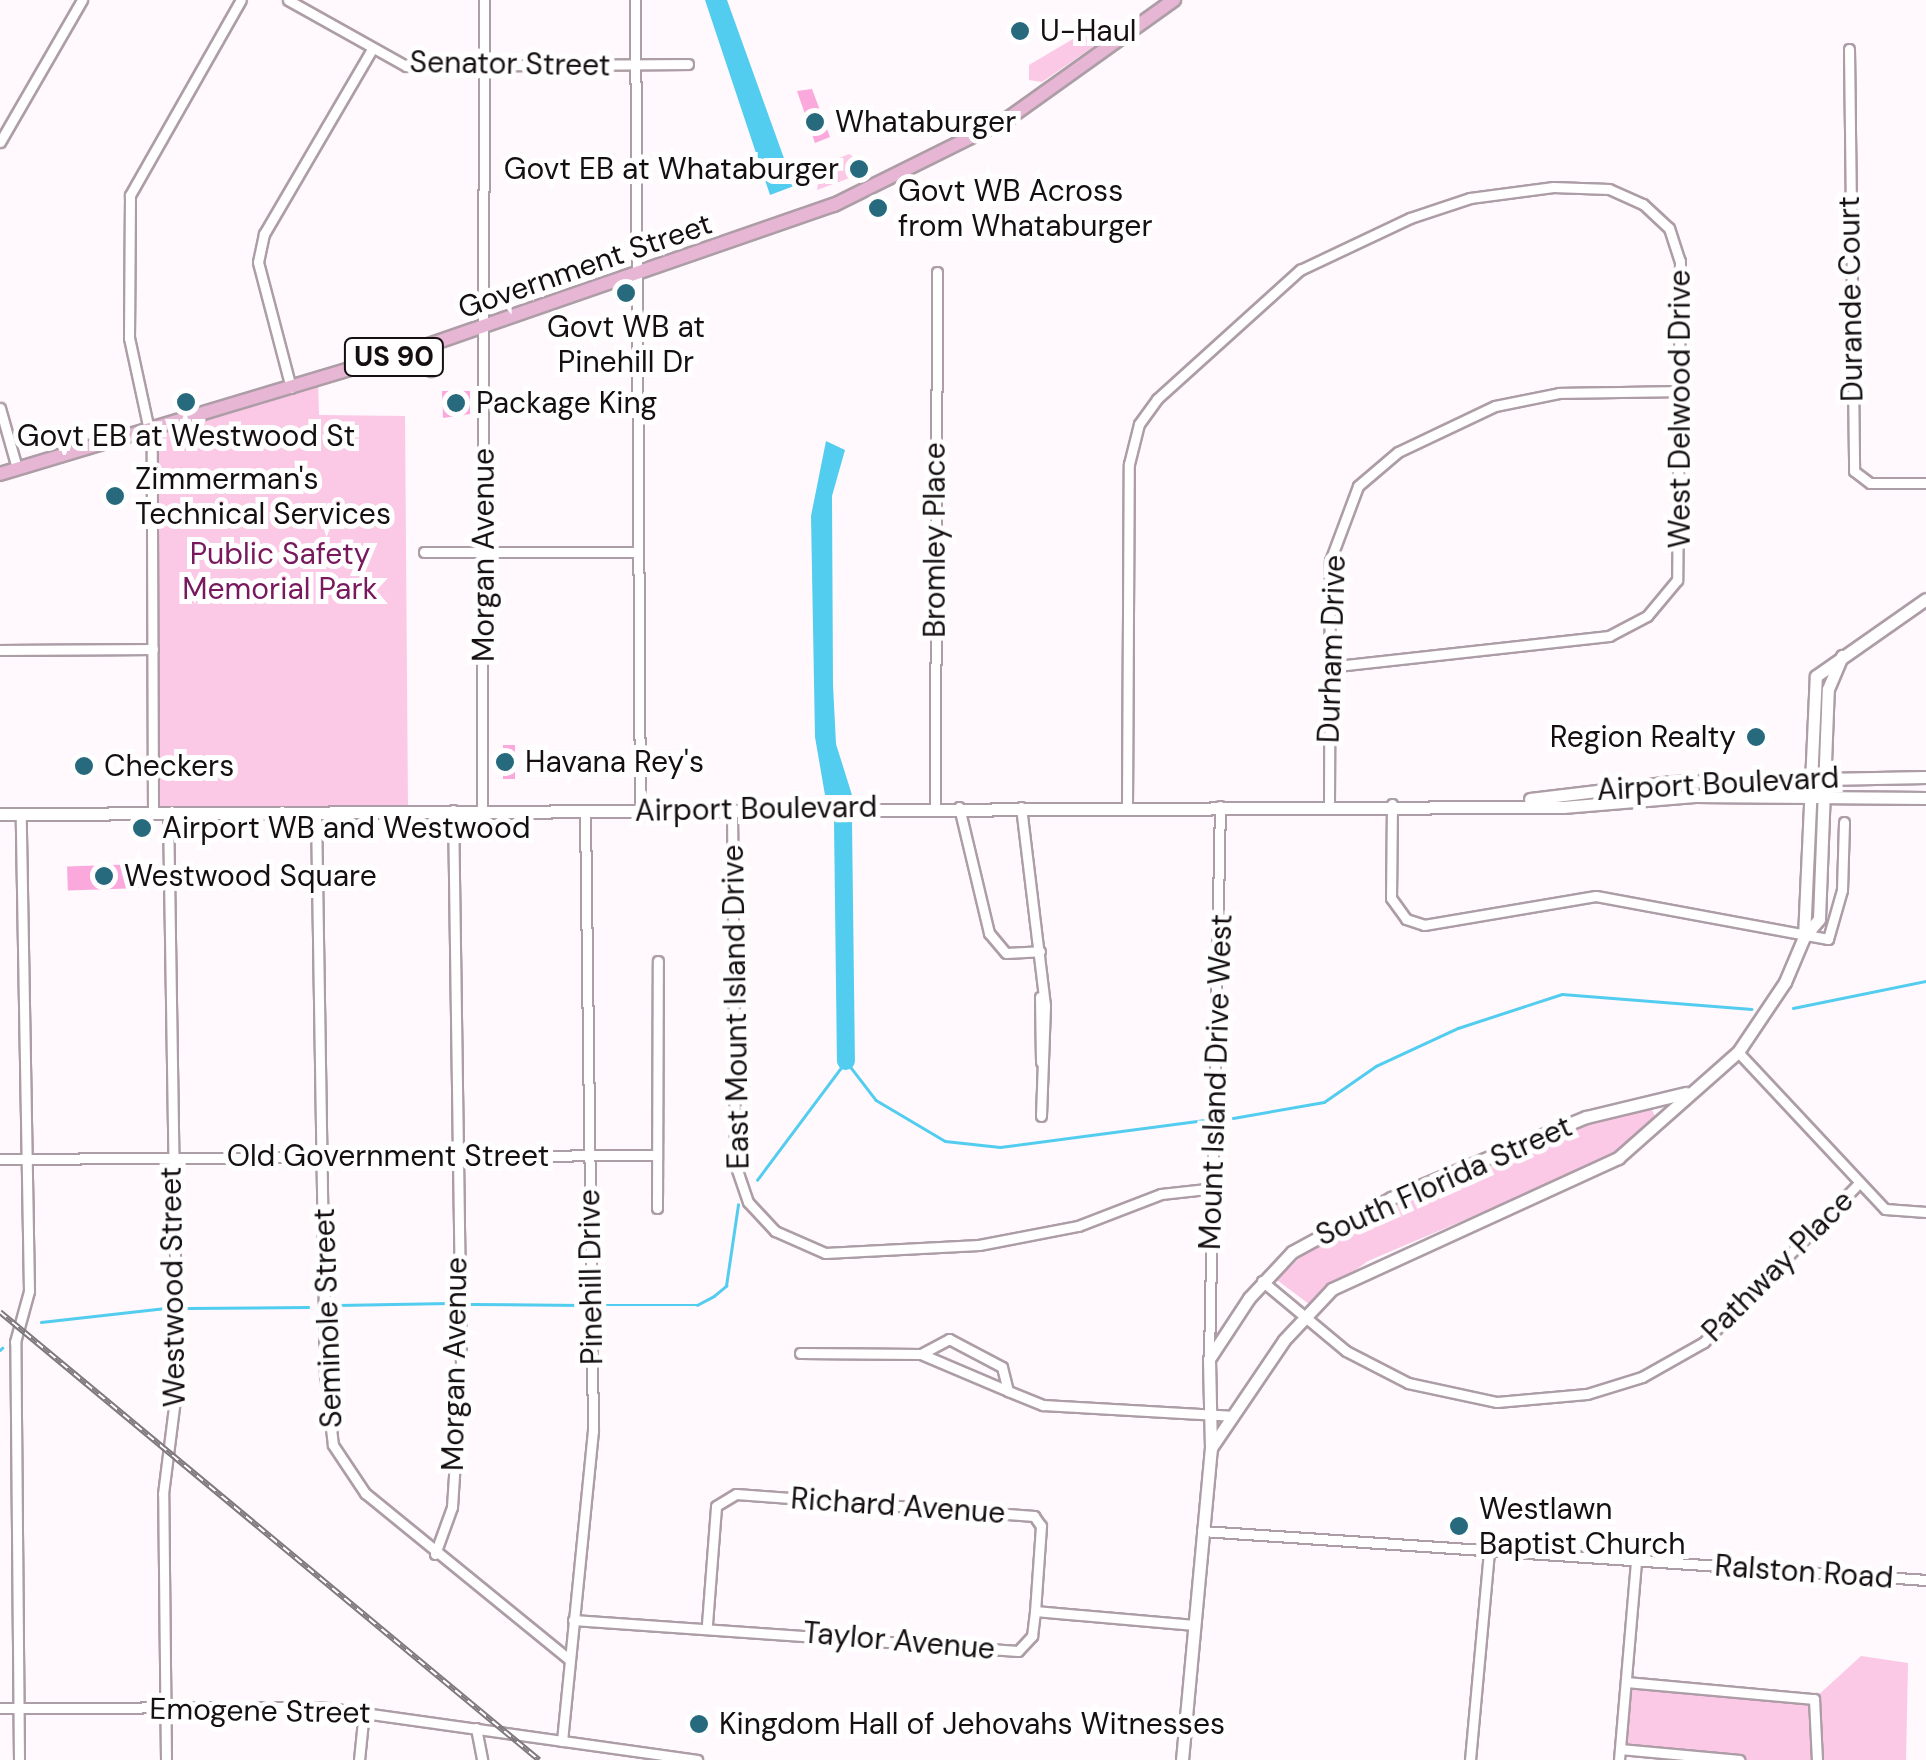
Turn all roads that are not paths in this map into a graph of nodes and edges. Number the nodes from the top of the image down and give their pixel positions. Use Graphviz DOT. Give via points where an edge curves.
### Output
graph roads {
  1 [pos="82,0"];
  2 [pos="242,0"];
  3 [pos="288,0"];
  4 [pos="484,0"];
  5 [pos="635,0"];
  6 [pos="1174,0"];
  7 [pos="372,49"];
  8 [pos="1849,49"];
  9 [pos="688,64"];
  10 [pos="635,66"];
  11 [pos="484,68"];
  12 [pos="0,142"];
  13 [pos="638,272"];
  14 [pos="936,272"];
  15 [pos="481,328"];
  16 [pos="417,350"];
  17 [pos="431,370"];
  18 [pos="291,388"];
  19 [pos="1681,391"];
  20 [pos="0,408"];
  21 [pos="150,429"];
  22 [pos="17,468"];
  23 [pos="0,474"];
  24 [pos="1926,483"];
  25 [pos="424,552"];
  26 [pos="484,552"];
  27 [pos="637,552"];
  28 [pos="1926,599"];
  29 [pos="153,649"];
  30 [pos="0,650"];
  31 [pos="1328,667"];
  32 [pos="1926,776"];
  33 [pos="1821,777"];
  34 [pos="1820,797"];
  35 [pos="1926,798"];
  36 [pos="1511,802"];
  37 [pos="1392,804"];
  38 [pos="1328,805"];
  39 [pos="1126,806"];
  40 [pos="1220,806"];
  41 [pos="934,807"];
  42 [pos="959,807"];
  43 [pos="1021,807"];
  44 [pos="732,809"];
  45 [pos="453,810"];
  46 [pos="482,810"];
  47 [pos="585,810"];
  48 [pos="640,810"];
  49 [pos="316,812"];
  50 [pos="153,813"];
  51 [pos="168,813"];
  52 [pos="0,814"];
  53 [pos="21,814"];
  54 [pos="1844,822"];
  55 [pos="1804,937"];
  56 [pos="1040,952"];
  57 [pos="658,961"];
  58 [pos="1738,1052"];
  59 [pos="1699,1088"];
  60 [pos="1041,1116"];
  61 [pos="171,1155"];
  62 [pos="657,1155"];
  63 [pos="323,1156"];
  64 [pos="456,1156"];
  65 [pos="590,1156"];
  66 [pos="26,1158"];
  67 [pos="0,1159"];
  68 [pos="1860,1183"];
  69 [pos="1216,1188"];
  70 [pos="657,1208"];
  71 [pos="1926,1212"];
  72 [pos="1262,1281"];
  73 [pos="1302,1318"];
  74 [pos="800,1353"];
  75 [pos="920,1354"];
  76 [pos="1210,1359"];
  77 [pos="1008,1391"];
  78 [pos="1207,1416"];
  79 [pos="1230,1416"];
  80 [pos="0,1434"];
  81 [pos="15,1434"];
  82 [pos="1212,1448"];
  83 [pos="1202,1531"];
  84 [pos="1489,1550"];
  85 [pos="435,1554"];
  86 [pos="1636,1561"];
  87 [pos="1926,1580"];
  88 [pos="1035,1611"];
  89 [pos="574,1620"];
  90 [pos="706,1624"];
  91 [pos="1194,1625"];
  92 [pos="570,1660"];
  93 [pos="1626,1682"];
  94 [pos="0,1708"];
  95 [pos="18,1708"];
  96 [pos="166,1708"];
  97 [pos="364,1711"];
  98 [pos="476,1728"];
  99 [pos="562,1742"];
  100 [pos="1620,1754"];
  101 [pos="19,1760"];
  102 [pos="166,1760"];
  103 [pos="359,1760"];
  104 [pos="482,1760"];
  105 [pos="698,1760"];
  106 [pos="1182,1760"];
  107 [pos="1470,1760"];
  108 [pos="1738,1760"];
  109 [pos="1817,1760"];
  1 -- 12 [label="street"];
  2 -- 21 [label="street" via="130,195 128,338"];
  3 -- 7 [label="street, Senator Street"];
  4 -- 11 [label="street, Morgan Avenue"];
  5 -- 10 [label="street"];
  6 -- 13 [label="main road, Government Street / US 90" via="1009,118 784,225"];
  7 -- 11 [label="street, Senator Street" via="406,66"];
  7 -- 18 [label="street" via="264,234 258,262"];
  8 -- 24 [label="street, Durande Court" via="1854,471 1870,483"];
  9 -- 10 [label="street, Senator Street"];
  10 -- 11 [label="street, Senator Street"];
  10 -- 13 [label="street"];
  11 -- 15 [label="street, Morgan Avenue"];
  13 -- 15 [label="main road, Government Street / US 90"];
  13 -- 27 [label="street"];
  14 -- 41 [label="street, Bromley Place"];
  15 -- 16 [label="main road, Government Street / US 90"];
  15 -- 26 [label="street, Morgan Avenue"];
  16 -- 17 [label="street"];
  16 -- 18 [label="main road, Government Street / US 90"];
  18 -- 21 [label="main road, Government Street / US 90"];
  19 -- 31 [label="street, Durham Drive" via="1520,399 1417,441 1376,468 1358,486 1336,532"];
  19 -- 31 [label="street, West Delwood Drive" via="1677,580 1631,627 1524,648"];
  19 -- 39 [label="street, West Delwood Drive" via="1676,243 1656,214 1626,196 1553,187 1470,198 1300,270 1248,310 1138,424 1129,464"];
  20 -- 22 [label="street"];
  21 -- 22 [label="main road, Government Street / US 90"];
  21 -- 29 [label="street"];
  22 -- 23 [label="main road, Government Street / US 90"];
  25 -- 26 [label="street"];
  26 -- 27 [label="street"];
  26 -- 46 [label="street, Morgan Avenue"];
  27 -- 48 [label="street"];
  28 -- 33 [label="main road, South Florida Street" via="1846,650 1828,688"];
  29 -- 30 [label="street"];
  29 -- 50 [label="street"];
  31 -- 38 [label="street, Durham Drive"];
  32 -- 33 [label="main road, Airport Boulevard"];
  33 -- 34 [label="main road, South Florida Street"];
  33 -- 36 [label="main road, Airport Boulevard" via="1613,786"];
  34 -- 35 [label="main road, Airport Boulevard"];
  34 -- 36 [label="main road, Airport Boulevard"];
  34 -- 55 [label="main road, South Florida Street" via="1818,919"];
  36 -- 37 [label="main road, Airport Boulevard"];
  37 -- 38 [label="main road, Airport Boulevard"];
  37 -- 55 [label="street" via="1391,898 1406,919 1424,925 1596,896"];
  38 -- 40 [label="main road, Airport Boulevard"];
  39 -- 40 [label="main road, Airport Boulevard"];
  39 -- 43 [label="main road, Airport Boulevard"];
  40 -- 69 [label="street, Mount Island Drive West"];
  41 -- 42 [label="main road, Airport Boulevard"];
  41 -- 44 [label="main road, Airport Boulevard"];
  42 -- 43 [label="main road, Airport Boulevard"];
  42 -- 56 [label="street" via="989,934 1006,952"];
  43 -- 56 [label="street"];
  44 -- 48 [label="main road, Airport Boulevard"];
  44 -- 69 [label="street, East Mount Island Drive" via="735,1164 753,1210 792,1242 848,1254 978,1245 1078,1226 1174,1191"];
  45 -- 46 [label="main road, Airport Boulevard"];
  45 -- 49 [label="main road, Airport Boulevard"];
  45 -- 64 [label="street, Morgan Avenue"];
  46 -- 47 [label="main road, Airport Boulevard"];
  47 -- 48 [label="main road, Airport Boulevard"];
  47 -- 65 [label="street, Pinehill Drive"];
  49 -- 51 [label="main road, Airport Boulevard"];
  49 -- 63 [label="street, Seminole Street"];
  50 -- 51 [label="main road, Airport Boulevard"];
  50 -- 53 [label="main road, Airport Boulevard"];
  51 -- 61 [label="street, Westwood Street"];
  52 -- 53 [label="main road, Airport Boulevard"];
  53 -- 66 [label="street"];
  54 -- 55 [label="street" via="1836,921 1828,938"];
  55 -- 58 [label="main road, South Florida Street" via="1785,982"];
  56 -- 60 [label="street"];
  57 -- 62 [label="street"];
  58 -- 59 [label="main road, South Florida Street"];
  58 -- 68 [label="street"];
  59 -- 72 [label="main road, South Florida Street" via="1586,1117 1472,1162 1320,1232"];
  59 -- 73 [label="main road, South Florida Street" via="1618,1158 1375,1264"];
  61 -- 63 [label="street, Old Government Street"];
  61 -- 66 [label="street, Old Government Street"];
  61 -- 96 [label="street, Westwood Street" via="177,1383 163,1494"];
  62 -- 65 [label="street, Old Government Street"];
  62 -- 70 [label="street"];
  63 -- 64 [label="street, Old Government Street"];
  63 -- 85 [label="street, Seminole Street" via="325,1378 339,1463"];
  64 -- 65 [label="street, Old Government Street"];
  64 -- 85 [label="street, Morgan Avenue" via="459,1428 452,1507"];
  65 -- 89 [label="street, Pinehill Drive" via="593,1431"];
  66 -- 67 [label="street, Old Government Street"];
  66 -- 81 [label="street" via="29,1291 15,1342"];
  68 -- 71 [label="street" via="1894,1213"];
  68 -- 73 [label="street, Pathway Place" via="1704,1342 1672,1364 1587,1394 1455,1397 1369,1365"];
  69 -- 76 [label="street, Mount Island Drive West"];
  72 -- 73 [label="street, Pathway Place"];
  72 -- 76 [label="main road, South Florida Street"];
  73 -- 79 [label="main road, South Florida Street"];
  74 -- 75 [label="street"];
  75 -- 77 [label="street"];
  75 -- 77 [label="street" via="949,1340 1002,1367"];
  76 -- 78 [label="main road, South Florida Street"];
  77 -- 78 [label="street" via="1060,1408"];
  78 -- 79 [label="street"];
  78 -- 82 [label="main road, South Florida Street"];
  79 -- 82 [label="main road, South Florida Street"];
  80 -- 81 [label="street"];
  81 -- 95 [label="street"];
  82 -- 83 [label="main road, South Florida Street"];
  83 -- 84 [label="street, Ralston Road"];
  83 -- 91 [label="main road, South Florida Street"];
  84 -- 86 [label="street, Ralston Road"];
  84 -- 107 [label="street"];
  85 -- 92 [label="street"];
  86 -- 87 [label="street, Ralston Road"];
  86 -- 93 [label="street"];
  88 -- 90 [label="street, Taylor Avenue" via="1032,1636 1018,1652"];
  88 -- 90 [label="street, Richard Avenue" via="1041,1526 1034,1516 724,1496 716,1506"];
  88 -- 91 [label="street, Taylor Avenue"];
  89 -- 90 [label="street, Taylor Avenue"];
  89 -- 92 [label="street, Pinehill Drive"];
  91 -- 106 [label="main road, South Florida Street"];
  92 -- 99 [label="street, Pinehill Drive"];
  93 -- 100 [label="street"];
  93 -- 109 [label="street" via="1814,1699"];
  94 -- 95 [label="street, Emogene Street"];
  95 -- 96 [label="street, Emogene Street"];
  95 -- 101 [label="street"];
  96 -- 97 [label="street, Emogene Street"];
  96 -- 102 [label="street, Westwood Street"];
  97 -- 98 [label="street, Emogene Street"];
  97 -- 103 [label="street"];
  98 -- 99 [label="street, Emogene Street"];
  98 -- 104 [label="street"];
  99 -- 105 [label="street, Emogene Street"];
  100 -- 108 [label="street"];
}
